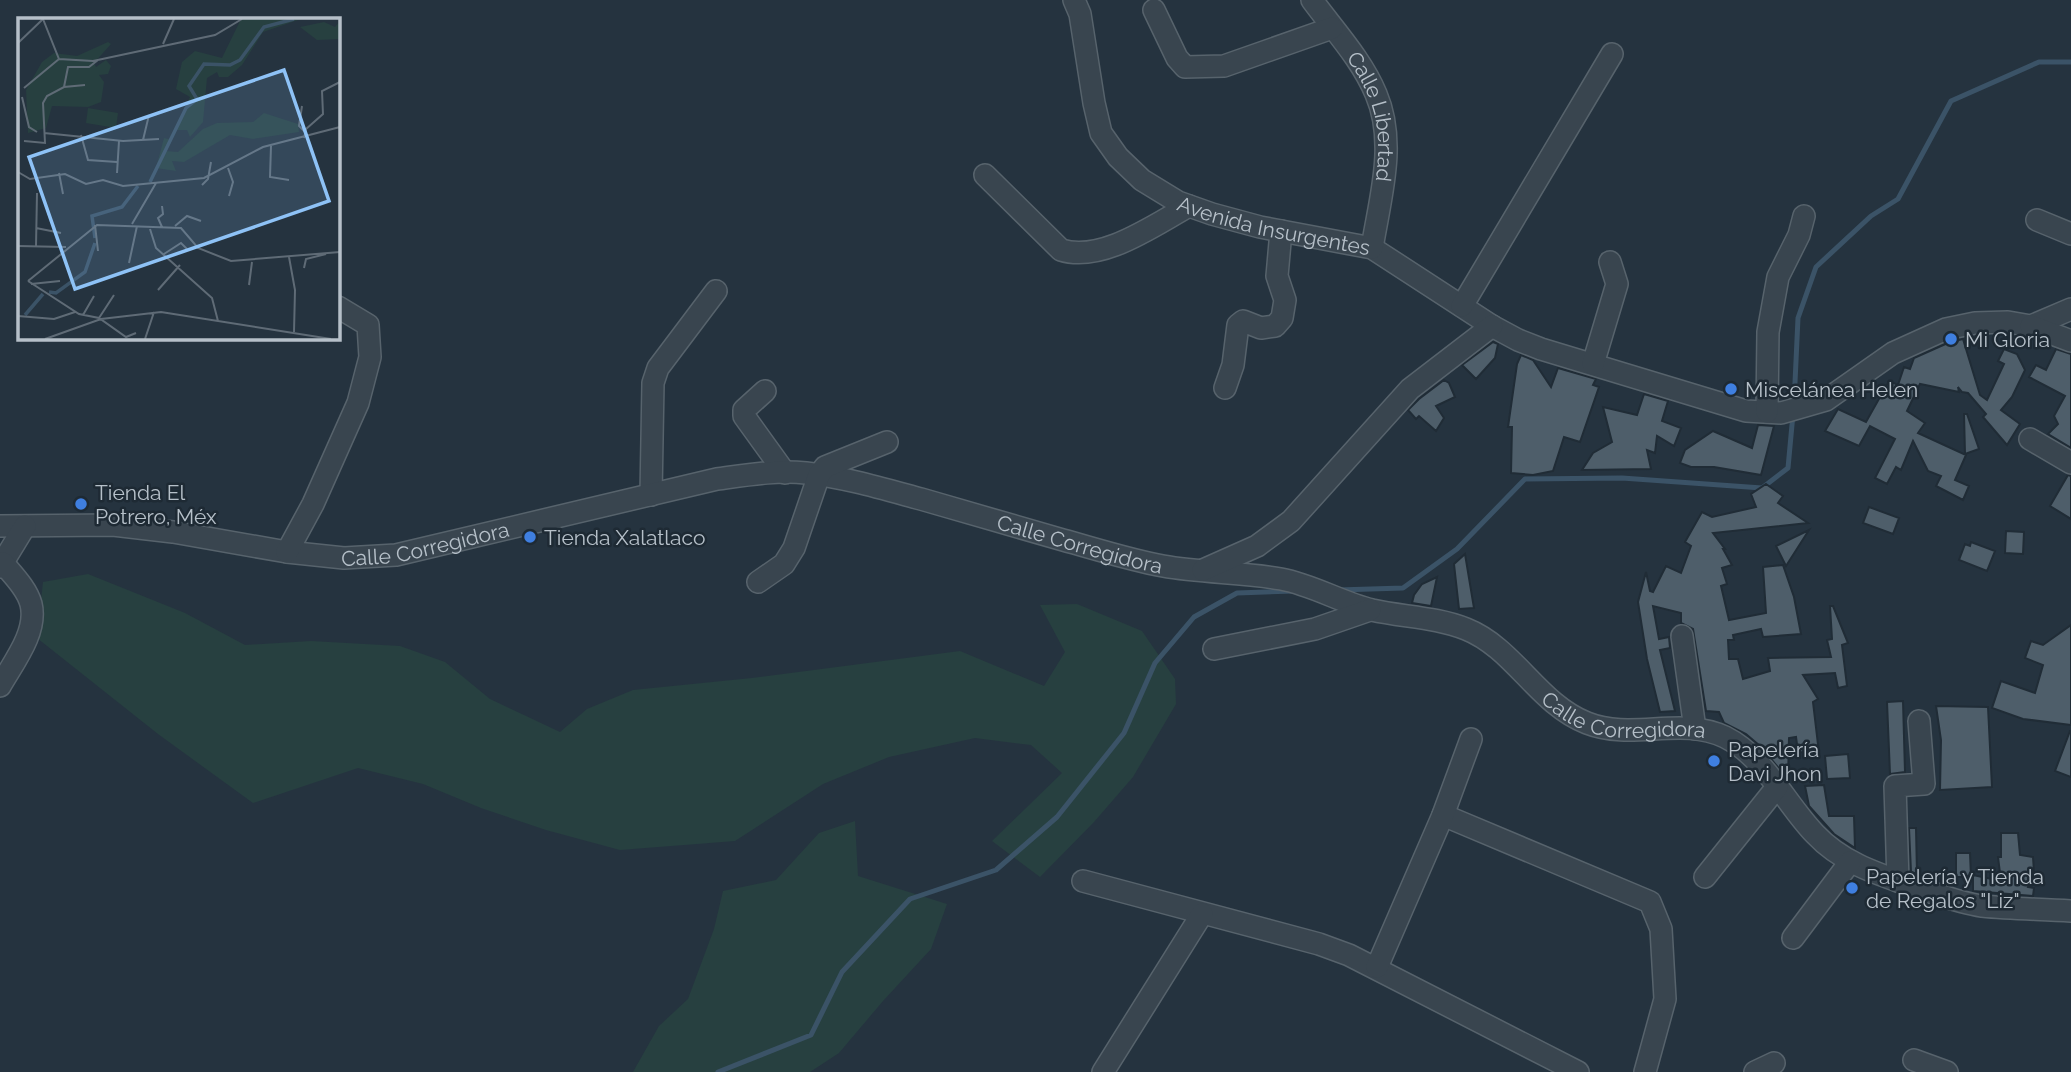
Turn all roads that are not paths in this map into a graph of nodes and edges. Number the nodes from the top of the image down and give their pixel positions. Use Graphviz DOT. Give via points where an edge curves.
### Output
graph roads {
  1 [pos="1074,0"];
  2 [pos="1312,0"];
  3 [pos="1154,10"];
  4 [pos="1332,28"];
  5 [pos="1612,54"];
  6 [pos="985,175"];
  7 [pos="1189,206"];
  8 [pos="1804,216"];
  9 [pos="2037,220"];
  10 [pos="1281,231"];
  11 [pos="2071,234"];
  12 [pos="1372,248"];
  13 [pos="1609,262"];
  14 [pos="716,291"];
  15 [pos="1462,306"];
  16 [pos="340,308"];
  17 [pos="2071,309"];
  18 [pos="1492,326"];
  19 [pos="2031,326"];
  20 [pos="2071,341"];
  21 [pos="1593,364"];
  22 [pos="1225,387"];
  23 [pos="765,391"];
  24 [pos="1774,413"];
  25 [pos="2029,439"];
  26 [pos="887,442"];
  27 [pos="2071,463"];
  28 [pos="785,472"];
  29 [pos="819,475"];
  30 [pos="651,495"];
  31 [pos="0,526"];
  32 [pos="25,526"];
  33 [pos="287,552"];
  34 [pos="2,565"];
  35 [pos="1199,572"];
  36 [pos="758,582"];
  37 [pos="1370,610"];
  38 [pos="1682,636"];
  39 [pos="1214,649"];
  40 [pos="0,686"];
  41 [pos="1919,721"];
  42 [pos="1695,729"];
  43 [pos="1471,740"];
  44 [pos="1777,787"];
  45 [pos="1443,815"];
  46 [pos="1850,862"];
  47 [pos="1704,877"];
  48 [pos="1083,881"];
  49 [pos="1898,881"];
  50 [pos="2071,911"];
  51 [pos="1202,914"];
  52 [pos="1793,938"];
  53 [pos="1377,967"];
  54 [pos="1914,1060"];
  55 [pos="1103,1072"];
  56 [pos="1578,1072"];
  57 [pos="1645,1072"];
  58 [pos="1947,1072"];
  1 -- 7 [label="street, Avenida Insurgentes" via="1101,133 1143,180"];
  2 -- 4 [label="street, Calle Libertad"];
  3 -- 4 [label="street" via="1185,67 1224,66"];
  4 -- 12 [label="street, Calle Libertad" via="1363,70 1383,113 1387,160"];
  5 -- 15 [label="street"];
  6 -- 7 [label="street" via="1061,250 1074,254 1119,245"];
  7 -- 10 [label="street, Avenida Insurgentes"];
  8 -- 24 [label="street" via="1778,277 1768,332"];
  9 -- 11 [label="street"];
  10 -- 12 [label="street, Avenida Insurgentes"];
  10 -- 22 [label="street" via="1277,276 1285,311 1275,326 1261,328 1243,321 1238,325"];
  12 -- 15 [label="street, Avenida Insurgentes"];
  13 -- 21 [label="street" via="1617,284"];
  14 -- 30 [label="street" via="658,368 653,383"];
  15 -- 18 [label="street, Avenida Insurgentes"];
  16 -- 33 [label="street" via="368,325 370,357 358,402"];
  17 -- 19 [label="street"];
  18 -- 21 [label="street, Avenida Insurgentes" via="1541,349"];
  18 -- 35 [label="street" via="1410,389 1283,528"];
  19 -- 20 [label="street"];
  19 -- 24 [label="street" via="1975,323 1946,329 1893,353 1811,406"];
  21 -- 24 [label="street, Avenida Insurgentes" via="1746,411"];
  23 -- 28 [label="street" via="744,410 744,416"];
  25 -- 27 [label="street"];
  26 -- 29 [label="street" via="827,464"];
  28 -- 29 [label="street, Calle Corregidora"];
  28 -- 30 [label="street, Calle Corregidora" via="718,479"];
  29 -- 35 [label="street, Calle Corregidora" via="1123,557"];
  29 -- 36 [label="street" via="794,548 784,564"];
  30 -- 33 [label="street, Calle Corregidora" via="396,555 344,558"];
  31 -- 32 [label="street, Calle Corregidora"];
  32 -- 33 [label="street, Calle Corregidora" via="113,525"];
  32 -- 34 [label="street"];
  34 -- 40 [label="street" via="24,590 31,604 31,620"];
  35 -- 37 [label="street, Calle Corregidora" via="1257,575 1306,585"];
  37 -- 39 [label="street" via="1315,629"];
  37 -- 42 [label="street, Calle Corregidora" via="1464,628 1487,639 1553,704 1591,725 1637,732"];
  38 -- 42 [label="street"];
  41 -- 49 [label="street" via="1924,784 1895,786"];
  42 -- 44 [label="street, Calle Corregidora" via="1743,748"];
  43 -- 45 [label="street"];
  44 -- 46 [label="street, Calle Corregidora" via="1814,833"];
  44 -- 47 [label="street"];
  45 -- 53 [label="street"];
  45 -- 57 [label="street" via="1650,902 1661,929 1665,999"];
  46 -- 49 [label="street, Calle Corregidora"];
  46 -- 52 [label="street"];
  48 -- 51 [label="street"];
  49 -- 50 [label="street, Calle Corregidora" via="1956,901"];
  51 -- 53 [label="street" via="1319,944"];
  51 -- 55 [label="street"];
  53 -- 56 [label="street"];
  54 -- 58 [label="street"];
}
